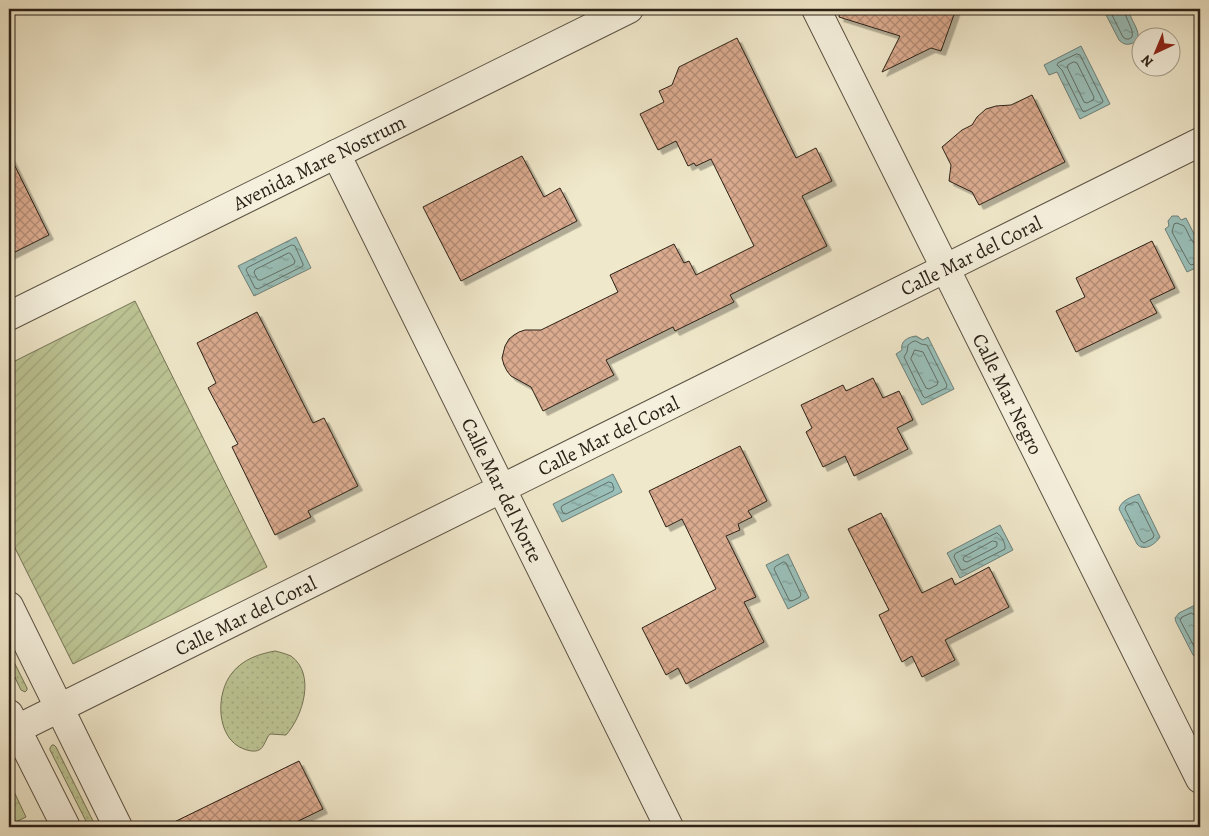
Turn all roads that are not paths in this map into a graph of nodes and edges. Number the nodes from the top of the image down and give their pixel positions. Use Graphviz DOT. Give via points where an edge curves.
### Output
graph roads {
  1 [pos="629,9"];
  2 [pos="816,9"];
  3 [pos="1200,142"];
  4 [pos="336,154"];
  5 [pos="946,268"];
  6 [pos="9,316"];
  7 [pos="502,489"];
  8 [pos="9,606"];
  9 [pos="60,708"];
  10 [pos="13,721"];
  11 [pos="1200,778"];
  12 [pos="66,827"];
  13 [pos="118,827"];
  14 [pos="669,827"];
  1 -- 4 [label="street, Avenida Mare Nostrum"];
  2 -- 5 [label="street, Calle Mar Negro"];
  3 -- 5 [label="street, Calle Mar del Coral"];
  4 -- 6 [label="street, Avenida Mare Nostrum"];
  4 -- 7 [label="street, Calle Mar del Norte"];
  5 -- 7 [label="street, Calle Mar del Coral"];
  5 -- 11 [label="street, Calle Mar Negro"];
  7 -- 9 [label="street, Calle Mar del Coral"];
  7 -- 14 [label="street, Calle Mar del Norte"];
  8 -- 9 [label="street"];
  9 -- 10 [label="street, Calle Mar del Coral"];
  9 -- 13 [label="street"];
  10 -- 12 [label="street"];
}
